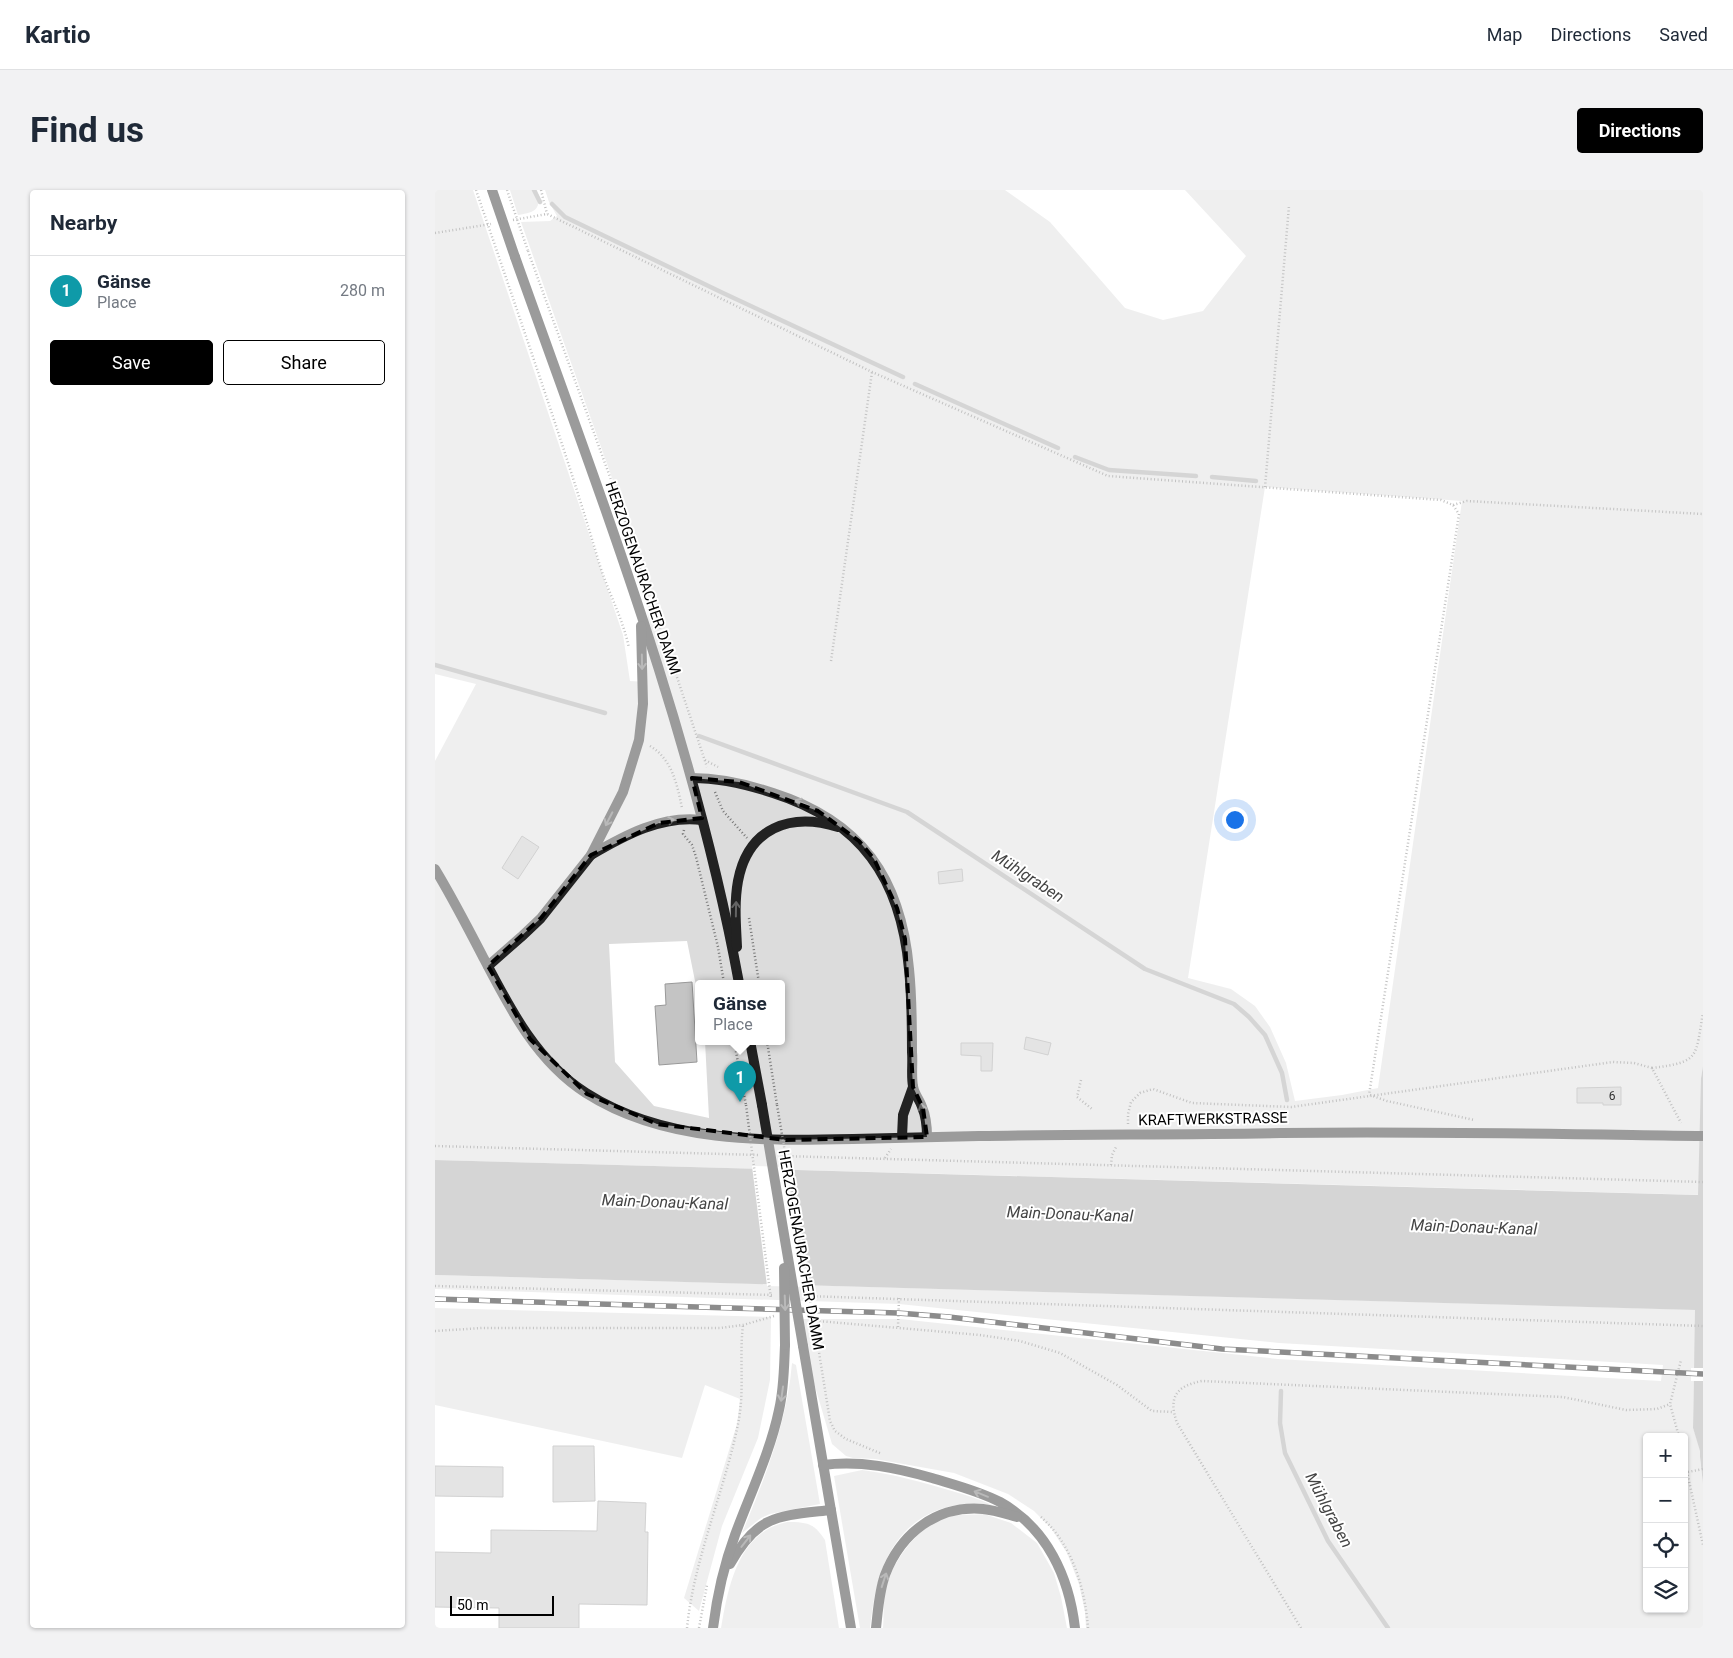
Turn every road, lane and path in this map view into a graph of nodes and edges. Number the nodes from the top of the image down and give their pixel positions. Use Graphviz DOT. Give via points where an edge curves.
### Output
graph roads {
  1 [pos="476,190"];
  2 [pos="491,190"];
  3 [pos="507,190"];
  4 [pos="541,190"];
  5 [pos="1289,206"];
  6 [pos="872,372"];
  7 [pos="1265,487"];
  8 [pos="1453,505"];
  9 [pos="1703,514"];
  10 [pos="641,614"];
  11 [pos="630,653"];
  12 [pos="831,661"];
  13 [pos="639,740"];
  14 [pos="692,778"];
  15 [pos="711,778"];
  16 [pos="685,818"];
  17 [pos="702,820"];
  18 [pos="843,829"];
  19 [pos="753,846"];
  20 [pos="591,855"];
  21 [pos="435,868"];
  22 [pos="748,915"];
  23 [pos="488,966"];
  24 [pos="738,979"];
  25 [pos="724,980"];
  26 [pos="759,980"];
  27 [pos="1703,1013"];
  28 [pos="735,1045"];
  29 [pos="751,1045"];
  30 [pos="768,1045"];
  31 [pos="1653,1068"];
  32 [pos="1081,1080"];
  33 [pos="913,1087"];
  34 [pos="1369,1095"];
  35 [pos="1093,1109"];
  36 [pos="1128,1114"];
  37 [pos="1681,1123"];
  38 [pos="1493,1132"];
  39 [pos="1128,1136"];
  40 [pos="1703,1136"];
  41 [pos="902,1137"];
  42 [pos="927,1137"];
  43 [pos="435,1146"];
  44 [pos="768,1155"];
  45 [pos="777,1156"];
  46 [pos="1111,1165"];
  47 [pos="1703,1182"];
  48 [pos="783,1237"];
  49 [pos="435,1286"];
  50 [pos="780,1295"];
  51 [pos="800,1296"];
  52 [pos="899,1298"];
  53 [pos="772,1306"];
  54 [pos="803,1316"];
  55 [pos="743,1325"];
  56 [pos="773,1326"];
  57 [pos="1703,1326"];
  58 [pos="898,1327"];
  59 [pos="435,1331"];
  60 [pos="818,1346"];
  61 [pos="1681,1360"];
  62 [pos="1670,1404"];
  63 [pos="1173,1412"];
  64 [pos="1678,1433"];
  65 [pos="823,1465"];
  66 [pos="1703,1469"];
  67 [pos="1688,1472"];
  68 [pos="831,1510"];
  69 [pos="1023,1519"];
  70 [pos="1703,1545"];
  71 [pos="720,1582"];
  72 [pos="687,1628"];
  73 [pos="713,1628"];
  74 [pos="851,1628"];
  75 [pos="876,1628"];
  76 [pos="1075,1628"];
  77 [pos="1301,1628"];
  1 -- 11 [label="path, bridge" via="575,482 603,576 625,628"];
  2 -- 10 [label="main road, HERZOGENAURACHER DAMM, bridge"];
  3 -- 15 [label="path, bridge" via="613,486"];
  4 -- 6 [label="path" via="547,214"];
  5 -- 7 [label="path"];
  6 -- 7 [label="path" via="1108,476"];
  6 -- 12 [label="path"];
  7 -- 8 [label="path" via="1441,500"];
  8 -- 9 [label="path" via="1467,501"];
  8 -- 34 [label="path" via="1459,514"];
  10 -- 13 [label="main road, one-way" via="643,704"];
  10 -- 14 [label="main road, HERZOGENAURACHER DAMM"];
  13 -- 16 [label="path" via="667,762"];
  13 -- 20 [label="main road, one-way" via="623,792"];
  14 -- 15 [label="main road"];
  14 -- 17 [label="main road, HERZOGENAURACHER DAMM"];
  18 -- 15 [label="main road, one-way" via="803,803 756,787"];
  15 -- 19 [label="path" via="723,811"];
  16 -- 17 [label="main road"];
  20 -- 16 [label="main road, one-way" via="643,829"];
  16 -- 25 [label="path" via="683,834 696,857"];
  17 -- 24 [label="main road, HERZOGENAURACHER DAMM"];
  18 -- 19 [label="main road" via="814,822 791,822 772,829"];
  18 -- 33 [label="main road" via="859,841 874,859 897,908 909,968"];
  24 -- 19 [label="main road, one-way" via="738,880"];
  20 -- 23 [label="main road" via="541,918"];
  21 -- 23 [label="main road, KRAFTWERKSTRASSE"];
  22 -- 26 [label="path"];
  23 -- 41 [label="main road, KRAFTWERKSTRASSE" via="530,1039 552,1065 587,1094 628,1115 657,1124 724,1136 786,1140"];
  27 -- 31 [label="path" via="1696,1052 1687,1062"];
  28 -- 53 [label="path, bridge" via="746,1105"];
  29 -- 48 [label="main road, HERZOGENAURACHER DAMM, bridge"];
  30 -- 60 [label="path, bridge"];
  31 -- 34 [label="path" via="1613,1062"];
  31 -- 37 [label="path"];
  32 -- 35 [label="path" via="1077,1097"];
  33 -- 41 [label="main road" via="903,1115"];
  42 -- 33 [label="main road, one-way" via="923,1108"];
  34 -- 36 [label="path" via="1291,1107 1192,1103 1153,1089 1131,1102"];
  34 -- 38 [label="path" via="1489,1124"];
  38 -- 39 [label="main road, KRAFTWERKSTRASSE"];
  38 -- 40 [label="main road, KRAFTWERKSTRASSE"];
  39 -- 42 [label="main road, KRAFTWERKSTRASSE"];
  39 -- 46 [label="path" via="1116,1147"];
  41 -- 42 [label="main road, KRAFTWERKSTRASSE"];
  43 -- 44 [label="path"];
  45 -- 46 [label="path"];
  46 -- 47 [label="path"];
  48 -- 65 [label="main road, HERZOGENAURACHER DAMM, bridge"];
  48 -- 71 [label="main road, one-way, bridge" via="783,1387 773,1436 734,1536"];
  49 -- 50 [label="path"];
  51 -- 52 [label="path"];
  52 -- 57 [label="path"];
  52 -- 58 [label="path"];
  54 -- 58 [label="path" via="818,1321"];
  55 -- 56 [label="path" via="775,1316"];
  55 -- 59 [label="path" via="720,1328 481,1328"];
  55 -- 72 [label="path" via="742,1403 689,1602"];
  58 -- 63 [label="path" via="980,1335 1039,1346 1060,1353 1117,1385 1153,1411"];
  61 -- 62 [label="path"];
  62 -- 63 [label="path" via="1657,1409 1626,1410 1563,1397 1202,1381 1178,1391"];
  62 -- 64 [label="path"];
  63 -- 77 [label="path" via="1183,1435"];
  65 -- 68 [label="main road, HERZOGENAURACHER DAMM"];
  69 -- 65 [label="main road, one-way" via="1000,1502 982,1494 925,1476 874,1465"];
  66 -- 67 [label="path"];
  67 -- 70 [label="path"];
  71 -- 68 [label="main road, one-way" via="745,1540 758,1527 784,1516"];
  68 -- 74 [label="main road, HERZOGENAURACHER DAMM"];
  75 -- 69 [label="main road, one-way" via="885,1576 899,1547 917,1528 938,1515 961,1509 984,1509"];
  69 -- 76 [label="main road" via="1052,1552 1070,1598"];
  71 -- 73 [label="main road"];
}
